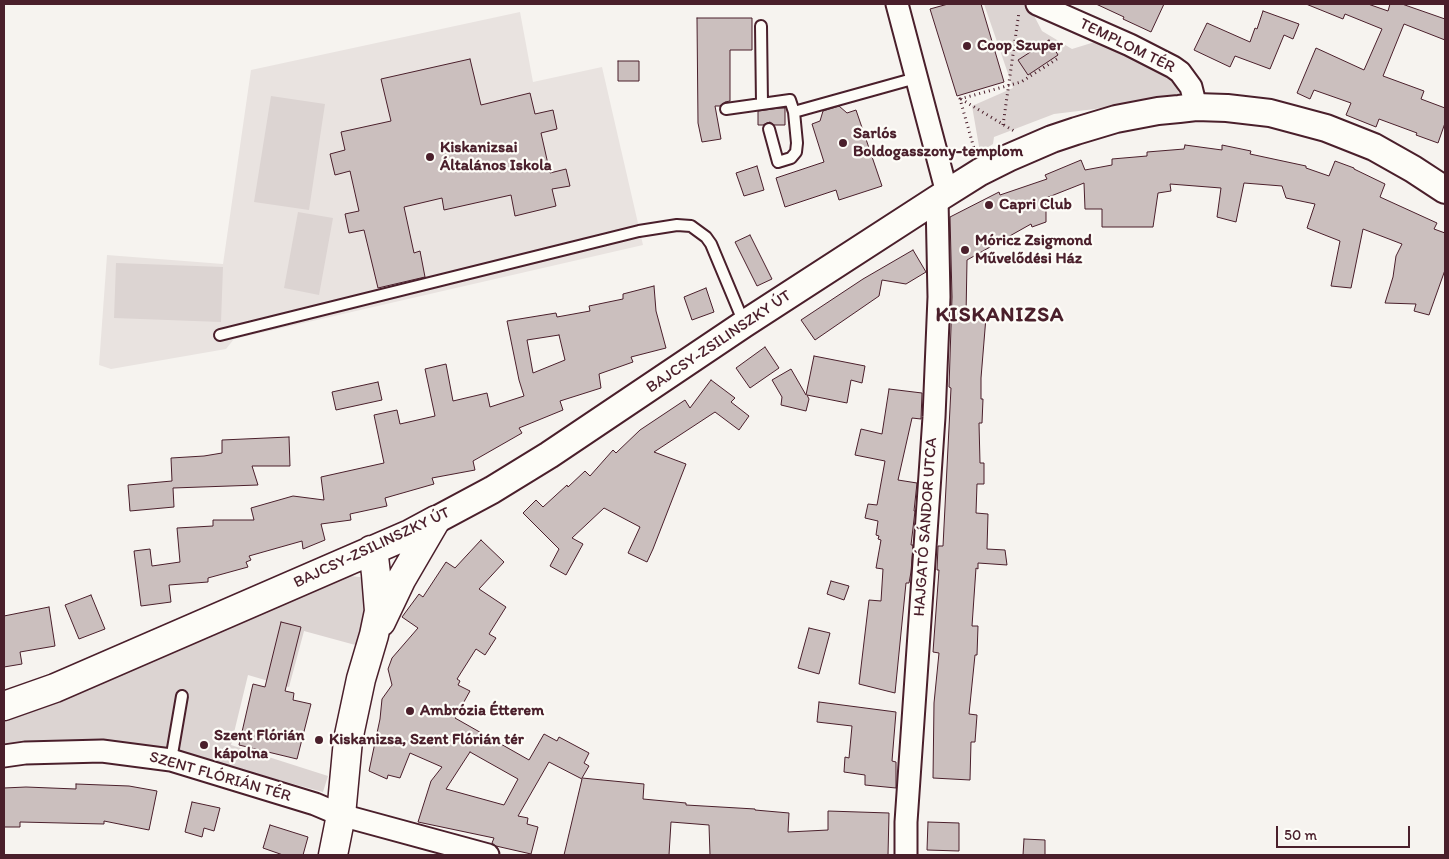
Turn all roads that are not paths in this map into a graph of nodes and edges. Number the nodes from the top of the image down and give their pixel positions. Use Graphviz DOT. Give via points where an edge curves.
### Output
graph roads {
  1 [pos="897,4"];
  2 [pos="1038,4"];
  3 [pos="761,26"];
  4 [pos="916,78"];
  5 [pos="762,104"];
  6 [pos="1196,107"];
  7 [pos="726,109"];
  8 [pos="794,112"];
  9 [pos="769,129"];
  10 [pos="1445,190"];
  11 [pos="942,196"];
  12 [pos="744,324"];
  13 [pos="220,335"];
  14 [pos="436,520"];
  15 [pos="371,550"];
  16 [pos="374,636"];
  17 [pos="182,696"];
  18 [pos="4,706"];
  19 [pos="4,756"];
  20 [pos="171,760"];
  21 [pos="341,815"];
  22 [pos="333,855"];
  23 [pos="488,855"];
  24 [pos="906,855"];
  1 -- 4 [label="street, HAJGATÓ SÁNDOR UTCA"];
  2 -- 6 [label="street, TEMPLOM TÉR" via="1173,67 1192,87"];
  3 -- 5 [label="lane"];
  4 -- 8 [label="lane"];
  4 -- 11 [label="street, HAJGATÓ SÁNDOR UTCA"];
  5 -- 7 [label="lane"];
  5 -- 8 [label="lane" via="790,100"];
  6 -- 10 [label="street, BAJCSY-ZSILINSZKY ÚT" via="1270,113 1326,128 1374,147"];
  6 -- 11 [label="street, BAJCSY-ZSILINSZKY ÚT" via="1097,124 1008,158"];
  8 -- 9 [label="lane" via="797,143 791,158 778,162"];
  11 -- 12 [label="street, BAJCSY-ZSILINSZKY ÚT"];
  11 -- 24 [label="street, HAJGATÓ SÁNDOR UTCA" via="934,417 906,812"];
  12 -- 13 [label="lane" via="711,244 698,230 677,224"];
  12 -- 14 [label="street, BAJCSY-ZSILINSZKY ÚT" via="549,455"];
  14 -- 15 [label="main road, BAJCSY-ZSILINSZKY ÚT"];
  14 -- 16 [label="main road" via="401,580"];
  15 -- 16 [label="main road" via="379,611"];
  15 -- 18 [label="main road, BAJCSY-ZSILINSZKY ÚT" via="55,688"];
  16 -- 21 [label="main road" via="348,740"];
  17 -- 20 [label="lane"];
  19 -- 20 [label="street, SZENT FLÓRIÁN TÉR" via="102,751"];
  20 -- 21 [label="street, SZENT FLÓRIÁN TÉR"];
  21 -- 22 [label="main road"];
  21 -- 23 [label="street, SZENT FLÓRIÁN TÉR"];
}
